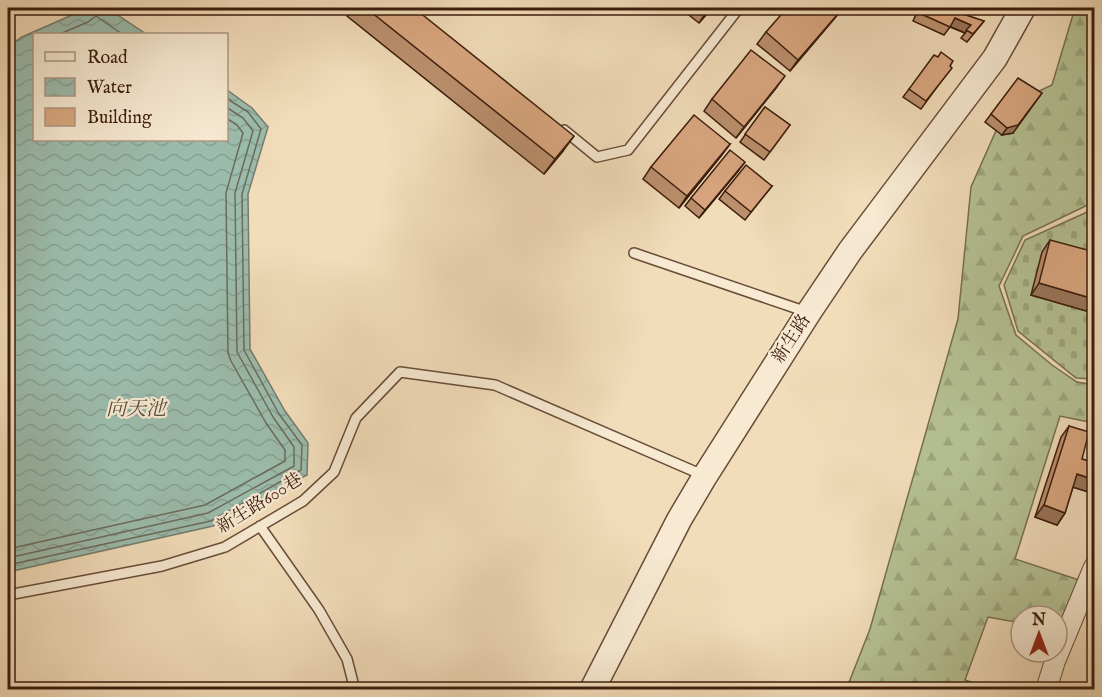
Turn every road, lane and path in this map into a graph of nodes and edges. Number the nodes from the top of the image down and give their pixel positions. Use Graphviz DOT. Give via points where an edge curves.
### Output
graph roads {
  1 [pos="740,8"];
  2 [pos="1023,8"];
  3 [pos="560,127"];
  4 [pos="634,253"];
  5 [pos="808,312"];
  6 [pos="705,476"];
  7 [pos="260,526"];
  8 [pos="1092,578"];
  9 [pos="8,595"];
  10 [pos="355,690"];
  11 [pos="592,690"];
  12 [pos="1046,690"];
  1 -- 3 [label="lane" via="628,150 597,157"];
  2 -- 5 [label="street, 新生路" via="995,58"];
  4 -- 5 [label="lane"];
  5 -- 6 [label="street, 新生路"];
  6 -- 7 [label="lane, 新生路600巷" via="495,385 400,372 356,418 334,472 303,501"];
  6 -- 11 [label="street, 新生路"];
  7 -- 9 [label="lane, 新生路600巷" via="225,547 162,566"];
  7 -- 10 [label="lane" via="319,610 347,659"];
  8 -- 12 [label="street"];
}
